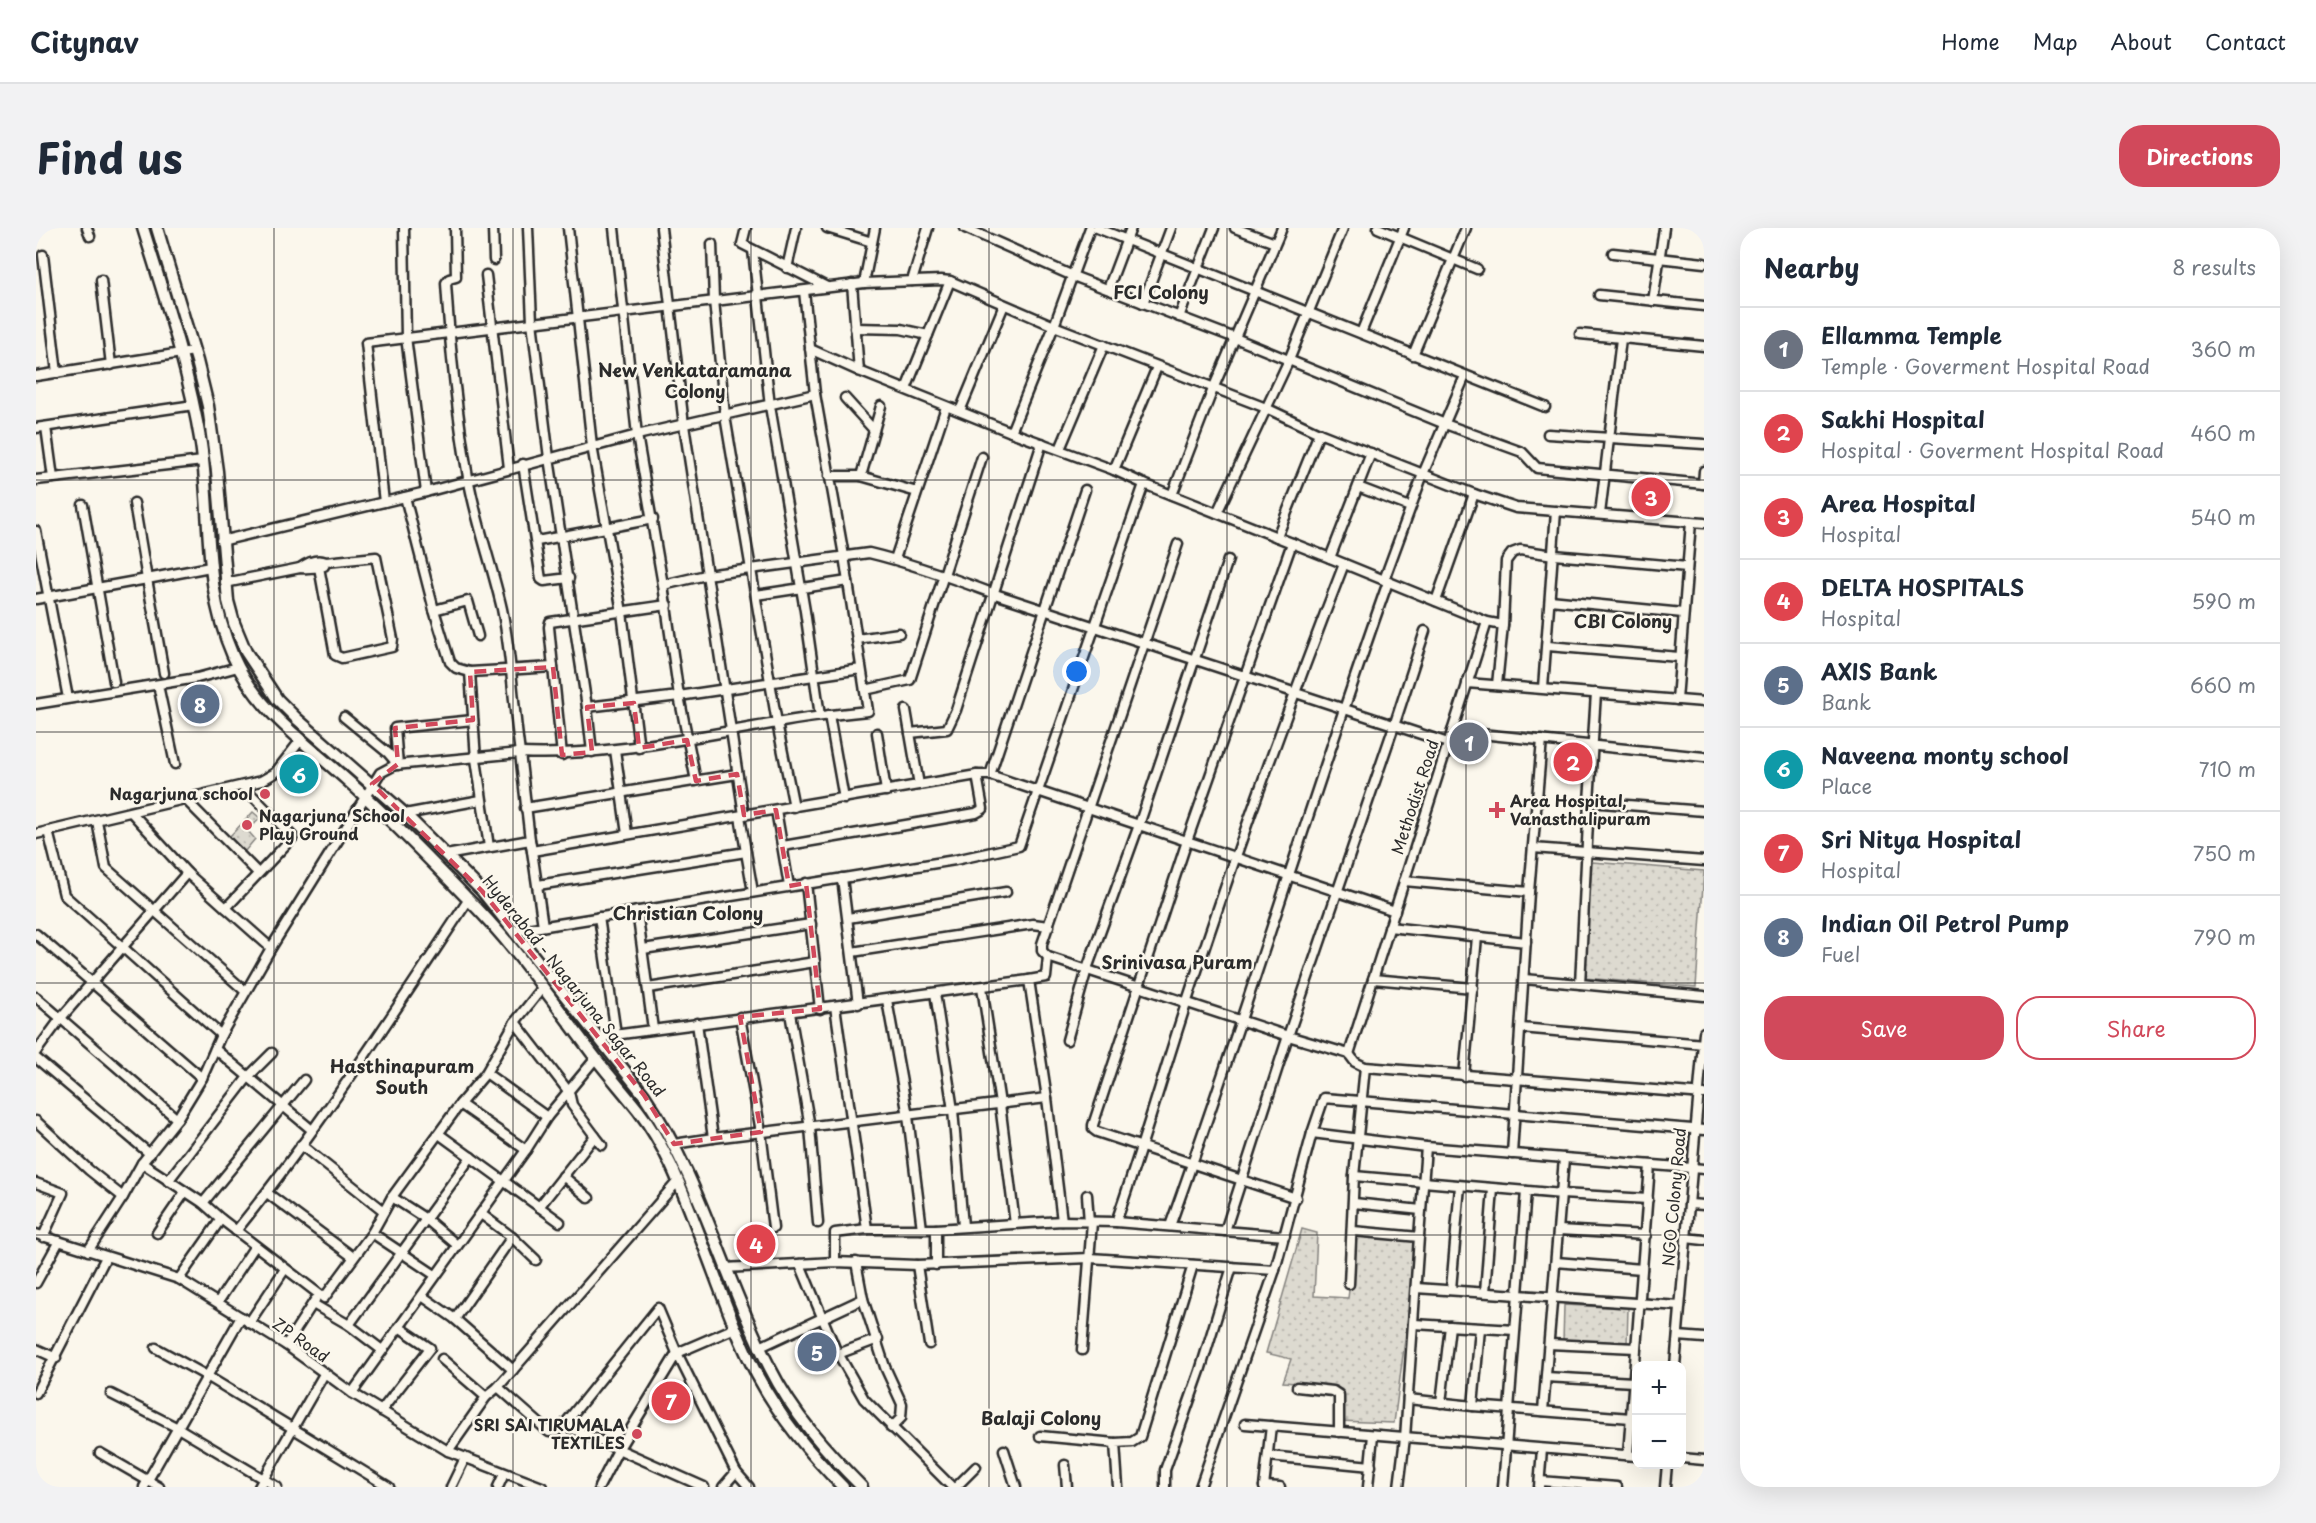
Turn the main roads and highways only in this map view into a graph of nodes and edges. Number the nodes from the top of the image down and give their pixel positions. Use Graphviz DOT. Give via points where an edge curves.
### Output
graph roads {
  1 [pos="143,228"];
  2 [pos="158,228"];
  3 [pos="843,1487"];
  4 [pos="862,1487"];
  1 -- 3 [label="main road, Hyderabad - Nagarjuna Sagar Road" via="194,405 203,461 214,603 238,667 266,708 365,796 469,899 543,987 651,1129 678,1181 735,1328 758,1376 798,1437"];
  2 -- 4 [label="main road, Hyderabad - Nagarjuna Sagar Road" via="208,405 225,583 234,623 246,652 277,699 405,814 482,891 644,1095 688,1172 725,1268 788,1399 828,1453"];
}
